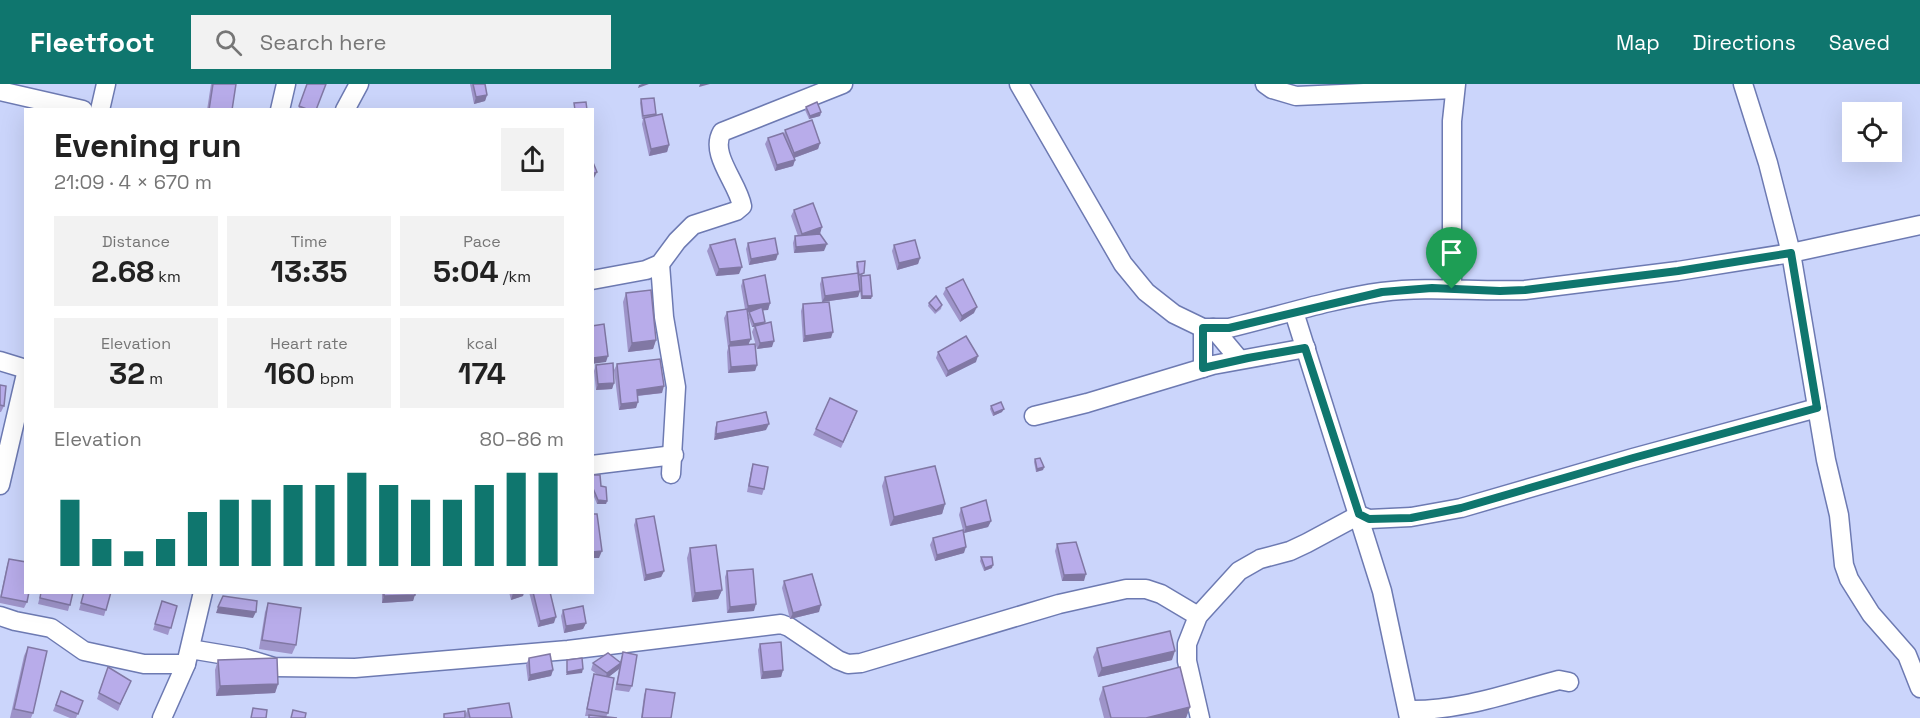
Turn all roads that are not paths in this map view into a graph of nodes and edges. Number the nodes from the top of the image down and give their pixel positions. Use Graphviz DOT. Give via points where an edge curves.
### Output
graph roads {
  1 [pos="106,84"];
  2 [pos="286,84"];
  3 [pos="359,84"];
  4 [pos="843,84"];
  5 [pos="1019,84"];
  6 [pos="1264,84"];
  7 [pos="1743,84"];
  8 [pos="1455,86"];
  9 [pos="0,91"];
  10 [pos="74,108"];
  11 [pos="100,108"];
  12 [pos="280,108"];
  13 [pos="346,108"];
  14 [pos="1920,225"];
  15 [pos="1791,253"];
  16 [pos="660,264"];
  17 [pos="594,280"];
  18 [pos="1452,289"];
  19 [pos="1294,312"];
  20 [pos="1208,328"];
  21 [pos="1305,348"];
  22 [pos="1239,359"];
  23 [pos="0,361"];
  24 [pos="1203,368"];
  25 [pos="24,371"];
  26 [pos="24,381"];
  27 [pos="1817,408"];
  28 [pos="1034,416"];
  29 [pos="674,455"];
  30 [pos="594,465"];
  31 [pos="671,474"];
  32 [pos="0,485"];
  33 [pos="1359,514"];
  34 [pos="203,594"];
  35 [pos="0,616"];
  36 [pos="1198,616"];
  37 [pos="188,656"];
  38 [pos="1569,682"];
  39 [pos="1920,688"];
  40 [pos="1409,714"];
  41 [pos="162,718"];
  42 [pos="1200,718"];
  1 -- 11 [label="street"];
  2 -- 12 [label="street"];
  3 -- 13 [label="street"];
  4 -- 16 [label="street" via="722,132 718,139 719,154 742,206 693,225"];
  5 -- 20 [label="street" via="1124,264 1146,292 1174,314"];
  6 -- 8 [label="street" via="1296,96"];
  7 -- 15 [label="street"];
  8 -- 18 [label="street"];
  9 -- 10 [label="street"];
  14 -- 15 [label="street"];
  15 -- 18 [label="street" via="1525,290"];
  15 -- 27 [label="street"];
  16 -- 17 [label="street"];
  16 -- 29 [label="street" via="676,387"];
  18 -- 19 [label="street" via="1382,292"];
  19 -- 20 [label="street" via="1229,328"];
  19 -- 21 [label="street"];
  20 -- 22 [label="street"];
  20 -- 24 [label="street"];
  21 -- 22 [label="street"];
  21 -- 33 [label="street"];
  22 -- 24 [label="street"];
  23 -- 25 [label="street"];
  24 -- 28 [label="street"];
  26 -- 32 [label="street"];
  27 -- 33 [label="street" via="1461,508 1411,518 1369,519"];
  27 -- 39 [label="street" via="1839,515 1844,566 1871,614 1907,655"];
  29 -- 30 [label="street"];
  29 -- 31 [label="street"];
  33 -- 36 [label="street" via="1307,543 1260,559 1239,572"];
  33 -- 40 [label="street" via="1382,591"];
  34 -- 37 [label="street"];
  35 -- 37 [label="street" via="51,628 84,651 144,664"];
  36 -- 37 [label="street" via="1161,594 1126,589 848,664 781,624 568,650 355,668 274,667 244,658"];
  36 -- 42 [label="street" via="1187,644 1187,661"];
  37 -- 41 [label="street"];
  38 -- 40 [label="street" via="1559,680 1463,706"];
}
